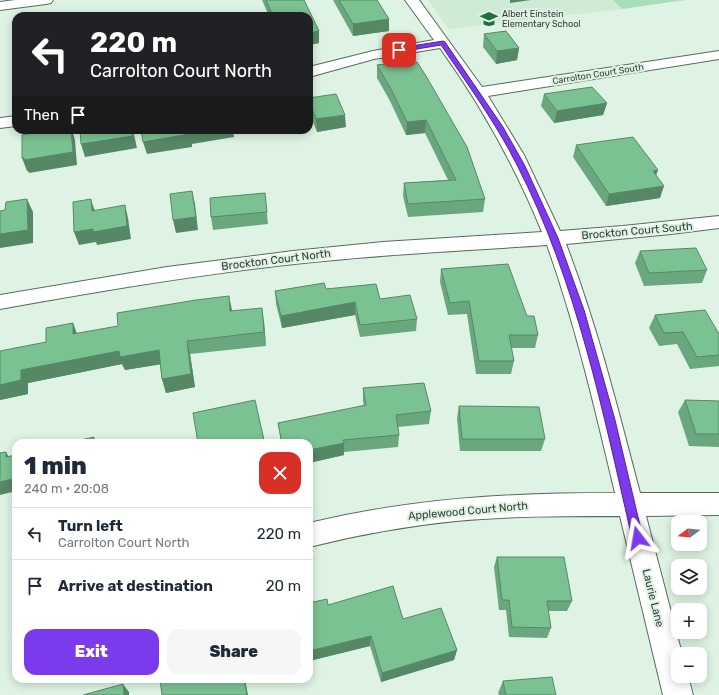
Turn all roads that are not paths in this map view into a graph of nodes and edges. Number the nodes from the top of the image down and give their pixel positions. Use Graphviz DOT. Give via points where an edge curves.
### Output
graph roads {
  1 [pos="46,0"];
  2 [pos="412,0"];
  3 [pos="0,6"];
  4 [pos="443,43"];
  5 [pos="719,55"];
  6 [pos="313,71"];
  7 [pos="477,93"];
  8 [pos="12,122"];
  9 [pos="0,123"];
  10 [pos="719,222"];
  11 [pos="554,238"];
  12 [pos="0,302"];
  13 [pos="719,504"];
  14 [pos="629,505"];
  15 [pos="313,534"];
  16 [pos="678,695"];
  1 -- 3 [label="street"];
  2 -- 4 [label="street, Laurie Lane"];
  4 -- 6 [label="street" via="373,55"];
  4 -- 7 [label="street, Laurie Lane"];
  5 -- 7 [label="street, Carrolton Court South"];
  7 -- 11 [label="street, Laurie Lane" via="522,166"];
  8 -- 9 [label="street"];
  10 -- 11 [label="street, Brockton Court South"];
  11 -- 12 [label="street, Brockton Court North" via="335,253 226,265"];
  11 -- 14 [label="street, Laurie Lane" via="580,310 610,420"];
  13 -- 14 [label="street, Applewood Court North"];
  14 -- 15 [label="street, Applewood Court North" via="475,508 384,519"];
  14 -- 16 [label="street, Laurie Lane"];
}
